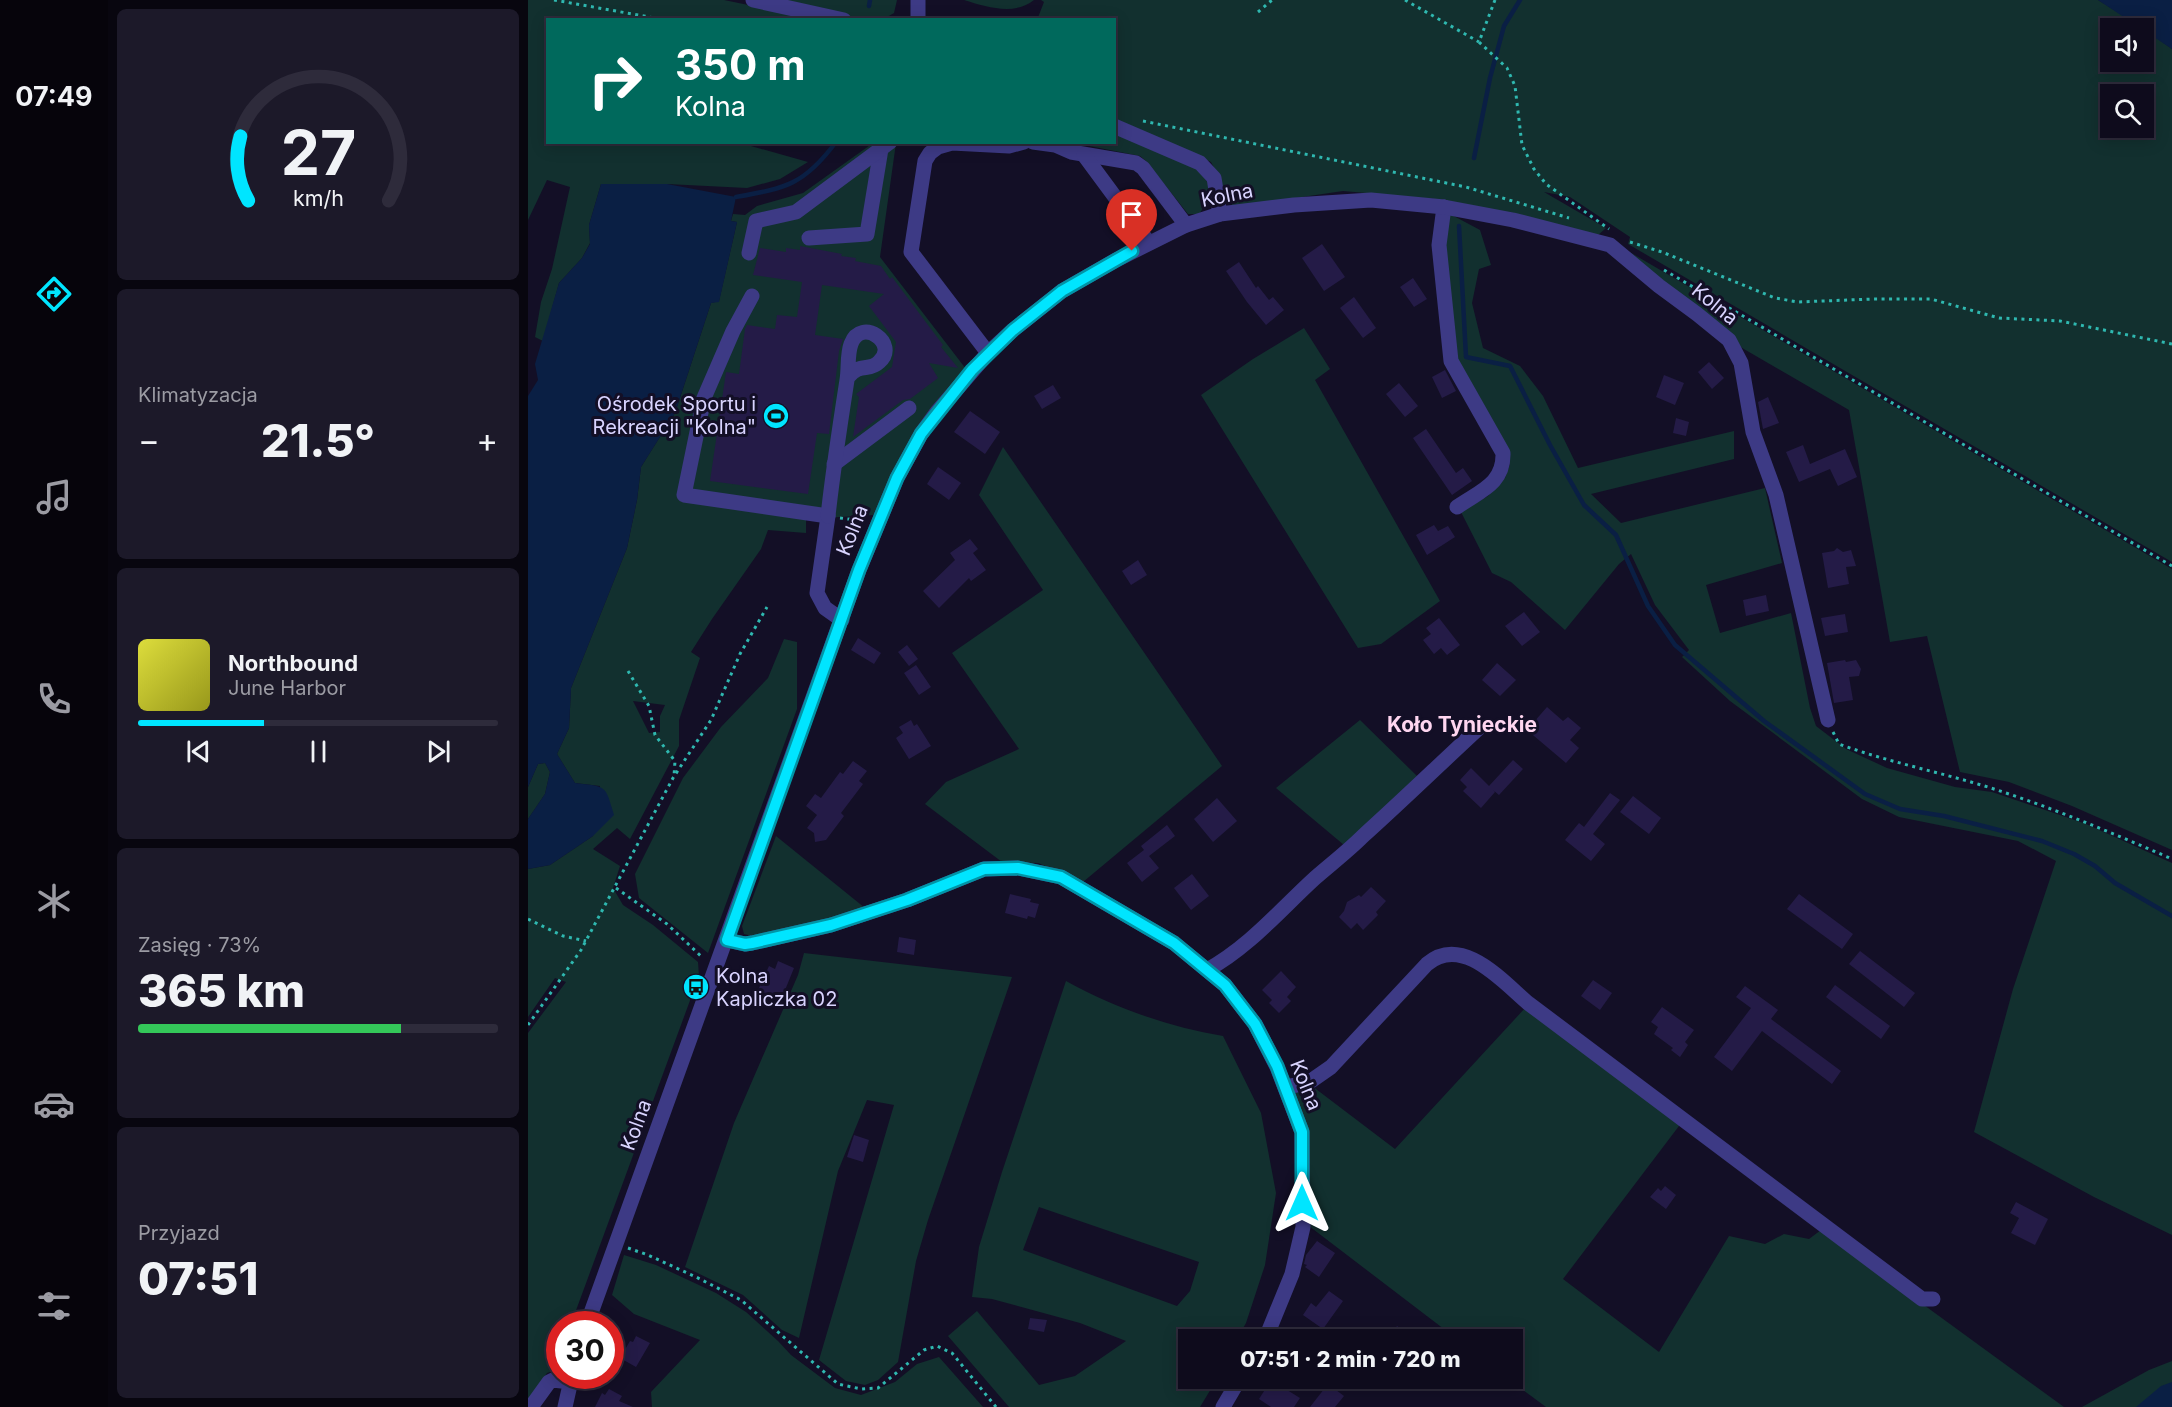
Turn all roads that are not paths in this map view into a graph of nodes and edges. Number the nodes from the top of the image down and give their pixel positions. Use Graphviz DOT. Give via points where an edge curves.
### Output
graph roads {
  1 [pos="753,0"];
  2 [pos="918,0"];
  3 [pos="835,18"];
  4 [pos="918,18"];
  5 [pos="1116,127"];
  6 [pos="948,144"];
  7 [pos="971,144"];
  8 [pos="1016,144"];
  9 [pos="1048,144"];
  10 [pos="886,146"];
  11 [pos="1084,155"];
  12 [pos="1444,207"];
  13 [pos="1220,214"];
  14 [pos="1186,225"];
  15 [pos="809,238"];
  16 [pos="1149,243"];
  17 [pos="749,253"];
  18 [pos="752,296"];
  19 [pos="988,353"];
  20 [pos="848,377"];
  21 [pos="909,408"];
  22 [pos="834,464"];
  23 [pos="1457,507"];
  24 [pos="828,516"];
  25 [pos="842,620"];
  26 [pos="1828,720"];
  27 [pos="1480,727"];
  28 [pos="727,940"];
  29 [pos="1208,970"];
  30 [pos="1285,1087"];
  31 [pos="1933,1299"];
  32 [pos="591,1311"];
  33 [pos="1270,1329"];
  34 [pos="546,1386"];
  35 [pos="569,1389"];
  36 [pos="1234,1389"];
  37 [pos="531,1407"];
  38 [pos="565,1407"];
  39 [pos="1223,1407"];
  1 -- 3 [label="street"];
  2 -- 4 [label="street"];
  5 -- 13 [label="street" via="1200,163 1214,178"];
  6 -- 19 [label="street" via="938,147 925,161 911,252"];
  7 -- 8 [label="street"];
  9 -- 11 [label="street"];
  10 -- 15 [label="street" via="867,234"];
  10 -- 17 [label="street" via="796,212 756,221"];
  11 -- 14 [label="street" via="1136,163"];
  11 -- 16 [label="street"];
  12 -- 13 [label="street, Kolna" via="1371,201"];
  12 -- 23 [label="street" via="1439,244 1451,361 1503,453 1497,479"];
  12 -- 26 [label="street, Kolna" via="1610,244 1729,340 1741,363 1753,432 1776,495"];
  13 -- 14 [label="street, Kolna"];
  14 -- 16 [label="street, Kolna"];
  16 -- 19 [label="street, Kolna" via="1062,291"];
  18 -- 24 [label="street" via="704,398 684,495"];
  19 -- 25 [label="street, Kolna" via="921,434 877,523"];
  20 -- 22 [label="street"];
  21 -- 22 [label="street"];
  22 -- 24 [label="street"];
  24 -- 25 [label="street" via="817,592 825,608"];
  25 -- 28 [label="street, Kolna"];
  27 -- 29 [label="street" via="1265,928"];
  28 -- 29 [label="street, Kolna" via="752,943 831,925 984,869 1018,868 1061,877 1174,943"];
  28 -- 32 [label="street, Kolna"];
  29 -- 30 [label="street, Kolna" via="1255,1024"];
  30 -- 31 [label="street" via="1308,1083 1331,1067 1427,964 1435,957 1457,953 1478,962 1922,1299"];
  30 -- 33 [label="street, Kolna" via="1302,1132 1303,1227 1293,1274"];
  34 -- 37 [label="street"];
  35 -- 38 [label="street"];
  36 -- 39 [label="street"];
}
